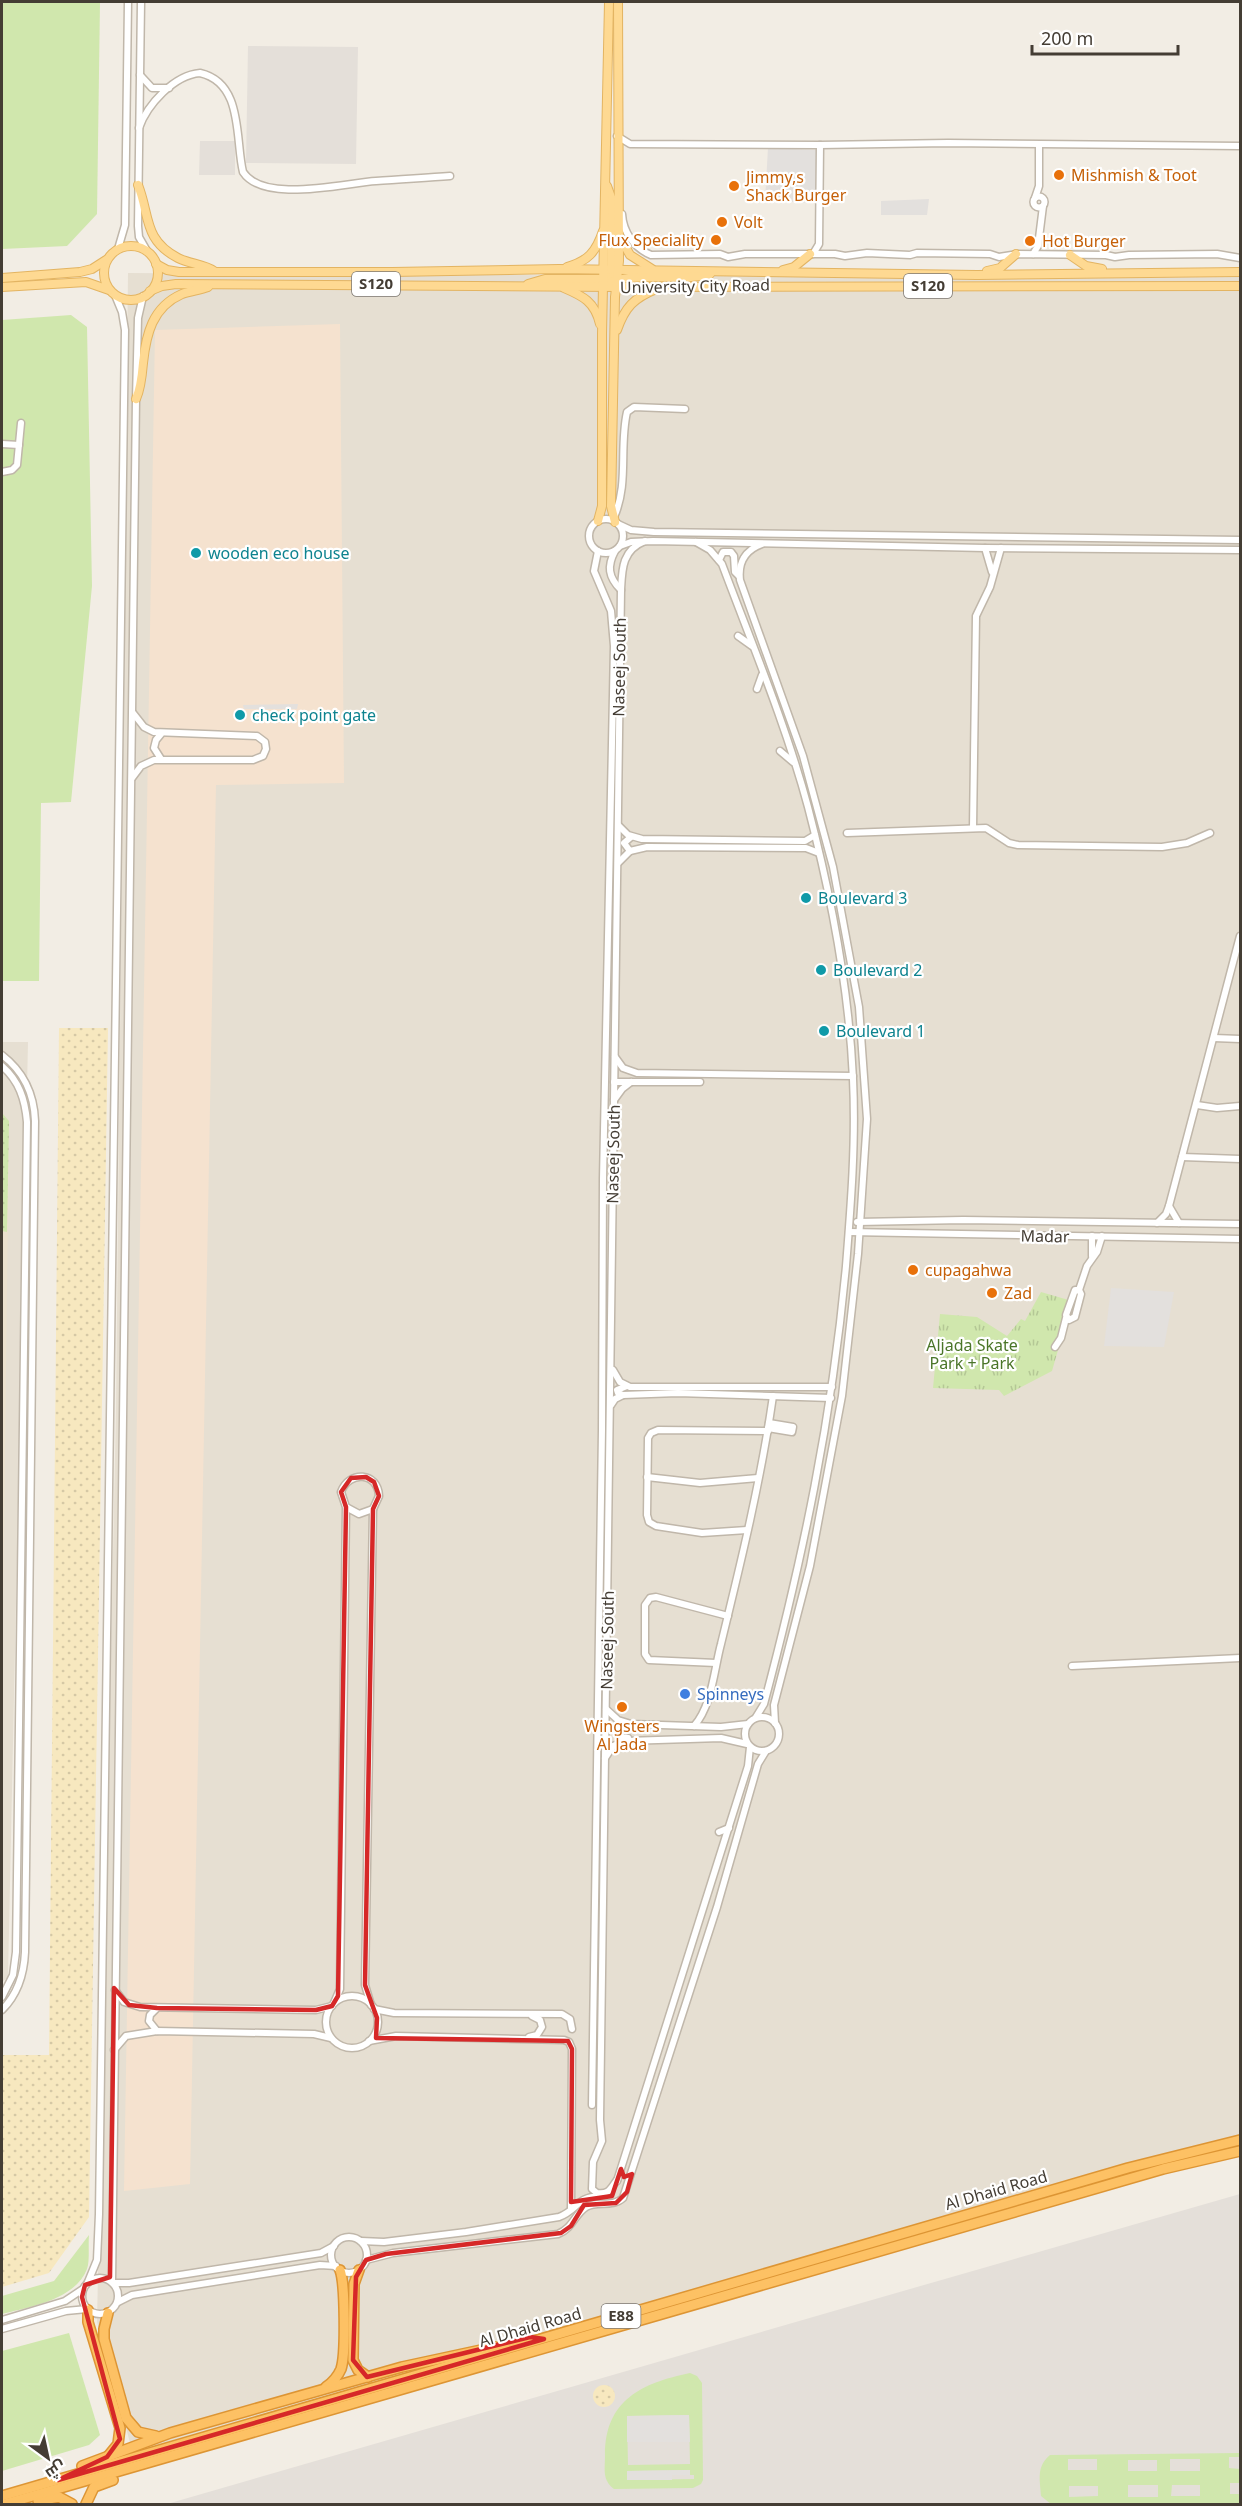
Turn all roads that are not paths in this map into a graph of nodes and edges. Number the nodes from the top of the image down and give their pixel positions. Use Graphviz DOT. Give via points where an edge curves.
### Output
graph roads {
  1 [pos="128,2"];
  2 [pos="141,2"];
  3 [pos="609,2"];
  4 [pos="618,2"];
  5 [pos="140,75"];
  6 [pos="170,88"];
  7 [pos="139,128"];
  8 [pos="616,136"];
  9 [pos="630,144"];
  10 [pos="820,145"];
  11 [pos="1039,145"];
  12 [pos="1240,146"];
  13 [pos="617,154"];
  14 [pos="450,176"];
  15 [pos="138,185"];
  16 [pos="606,185"];
  17 [pos="618,197"];
  18 [pos="605,224"];
  19 [pos="619,233"];
  20 [pos="819,241"];
  21 [pos="1039,242"];
  22 [pos="118,249"];
  23 [pos="147,251"];
  24 [pos="811,254"];
  25 [pos="826,254"];
  26 [pos="1032,254"];
  27 [pos="1046,254"];
  28 [pos="1016,255"];
  29 [pos="1070,255"];
  30 [pos="1240,258"];
  31 [pos="107,259"];
  32 [pos="156,264"];
  33 [pos="559,269"];
  34 [pos="656,270"];
  35 [pos="215,272"];
  36 [pos="716,272"];
  37 [pos="1240,272"];
  38 [pos="774,273"];
  39 [pos="1111,273"];
  40 [pos="977,275"];
  41 [pos="2,278"];
  42 [pos="611,278"];
  43 [pos="213,284"];
  44 [pos="525,285"];
  45 [pos="1240,286"];
  46 [pos="2,287"];
  47 [pos="560,287"];
  48 [pos="661,287"];
  49 [pos="112,292"];
  50 [pos="147,294"];
  51 [pos="602,334"];
  52 [pos="615,337"];
  53 [pos="136,399"];
  54 [pos="685,409"];
  55 [pos="21,423"];
  56 [pos="2,444"];
  57 [pos="19,445"];
  58 [pos="2,472"];
  59 [pos="598,521"];
  60 [pos="616,521"];
  61 [pos="810,536"];
  62 [pos="1240,540"];
  63 [pos="645,541"];
  64 [pos="696,542"];
  65 [pos="762,544"];
  66 [pos="810,545"];
  67 [pos="618,548"];
  68 [pos="986,548"];
  69 [pos="1001,548"];
  70 [pos="598,550"];
  71 [pos="1240,550"];
  72 [pos="719,560"];
  73 [pos="739,576"];
  74 [pos="993,579"];
  75 [pos="621,590"];
  76 [pos="738,636"];
  77 [pos="752,646"];
  78 [pos="762,675"];
  79 [pos="757,689"];
  80 [pos="132,708"];
  81 [pos="161,734"];
  82 [pos="780,751"];
  83 [pos="161,759"];
  84 [pos="794,764"];
  85 [pos="131,782"];
  86 [pos="618,824"];
  87 [pos="974,828"];
  88 [pos="847,833"];
  89 [pos="1210,833"];
  90 [pos="714,834"];
  91 [pos="815,835"];
  92 [pos="631,837"];
  93 [pos="705,840"];
  94 [pos="809,840"];
  95 [pos="809,848"];
  96 [pos="630,851"];
  97 [pos="819,853"];
  98 [pos="616,866"];
  99 [pos="1240,936"];
  100 [pos="1232,969"];
  101 [pos="1240,971"];
  102 [pos="1214,1038"];
  103 [pos="1240,1039"];
  104 [pos="2,1055"];
  105 [pos="614,1056"];
  106 [pos="2,1066"];
  107 [pos="626,1070"];
  108 [pos="853,1076"];
  109 [pos="617,1082"];
  110 [pos="631,1082"];
  111 [pos="699,1083"];
  112 [pos="614,1101"];
  113 [pos="1197,1105"];
  114 [pos="1240,1106"];
  115 [pos="1182,1157"];
  116 [pos="1240,1160"];
  117 [pos="1169,1206"];
  118 [pos="849,1222"];
  119 [pos="861,1222"];
  120 [pos="1157,1223"];
  121 [pos="1179,1223"];
  122 [pos="1240,1224"];
  123 [pos="849,1232"];
  124 [pos="860,1232"];
  125 [pos="1092,1236"];
  126 [pos="1102,1236"];
  127 [pos="1240,1239"];
  128 [pos="1092,1256"];
  129 [pos="1055,1347"];
  130 [pos="23,1367"];
  131 [pos="611,1367"];
  132 [pos="32,1386"];
  133 [pos="628,1386"];
  134 [pos="832,1387"];
  135 [pos="623,1395"];
  136 [pos="773,1396"];
  137 [pos="831,1398"];
  138 [pos="610,1406"];
  139 [pos="768,1427"];
  140 [pos="647,1477"];
  141 [pos="758,1478"];
  142 [pos="346,1507"];
  143 [pos="373,1509"];
  144 [pos="747,1530"];
  145 [pos="728,1616"];
  146 [pos="1240,1658"];
  147 [pos="716,1663"];
  148 [pos="1072,1666"];
  149 [pos="606,1709"];
  150 [pos="705,1710"];
  151 [pos="756,1717"];
  152 [pos="775,1722"];
  153 [pos="748,1724"];
  154 [pos="638,1725"];
  155 [pos="694,1726"];
  156 [pos="713,1727"];
  157 [pos="644,1741"];
  158 [pos="18,1743"];
  159 [pos="749,1745"];
  160 [pos="28,1747"];
  161 [pos="766,1750"];
  162 [pos="604,1758"];
  163 [pos="729,1828"];
  164 [pos="718,1832"];
  165 [pos="114,1988"];
  166 [pos="2,1997"];
  167 [pos="333,2005"];
  168 [pos="372,2007"];
  169 [pos="157,2008"];
  170 [pos="2,2010"];
  171 [pos="519,2014"];
  172 [pos="572,2029"];
  173 [pos="157,2031"];
  174 [pos="332,2038"];
  175 [pos="517,2039"];
  176 [pos="369,2041"];
  177 [pos="113,2051"];
  178 [pos="592,2105"];
  179 [pos="1240,2140"];
  180 [pos="1240,2151"];
  181 [pos="621,2169"];
  182 [pos="632,2174"];
  183 [pos="617,2180"];
  184 [pos="570,2211"];
  185 [pos="528,2222"];
  186 [pos="529,2237"];
  187 [pos="361,2241"];
  188 [pos="334,2246"];
  189 [pos="366,2260"];
  190 [pos="338,2268"];
  191 [pos="359,2270"];
  192 [pos="88,2282"];
  193 [pos="112,2282"];
  194 [pos="84,2289"];
  195 [pos="118,2302"];
  196 [pos="87,2309"];
  197 [pos="108,2313"];
  198 [pos="2,2320"];
  199 [pos="2,2329"];
  200 [pos="543,2339"];
  201 [pos="368,2377"];
  202 [pos="323,2389"];
  203 [pos="170,2433"];
  204 [pos="107,2457"];
  205 [pos="163,2458"];
  206 [pos="58,2480"];
  207 [pos="2,2496"];
  208 [pos="5,2505"];
  209 [pos="27,2505"];
  210 [pos="72,2505"];
  211 [pos="86,2505"];
  1 -- 22 [label="street" via="125,225"];
  2 -- 5 [label="street"];
  3 -- 16 [label="main road"];
  4 -- 8 [label="main road"];
  5 -- 6 [label="street" via="152,88"];
  5 -- 7 [label="street"];
  6 -- 7 [label="street" via="148,107"];
  6 -- 14 [label="street" via="200,73 222,88 236,115 243,172 256,184 305,189"];
  7 -- 15 [label="street"];
  8 -- 9 [label="street"];
  8 -- 13 [label="main road"];
  9 -- 10 [label="street"];
  9 -- 13 [label="street"];
  10 -- 11 [label="street"];
  10 -- 20 [label="street"];
  11 -- 12 [label="street"];
  11 -- 21 [label="street" via="1039,198 1044,202 1040,207"];
  13 -- 17 [label="main road"];
  15 -- 23 [label="street" via="139,232"];
  15 -- 35 [label="main road" via="146,220 158,242 177,258"];
  16 -- 18 [label="main road"];
  16 -- 42 [label="main road" via="612,200"];
  17 -- 19 [label="main road"];
  17 -- 24 [label="street" via="624,231 651,255"];
  18 -- 33 [label="main road" via="589,258"];
  18 -- 42 [label="main road"];
  19 -- 34 [label="main road" via="630,255"];
  19 -- 42 [label="main road"];
  20 -- 24 [label="street"];
  20 -- 25 [label="street"];
  21 -- 26 [label="street"];
  21 -- 27 [label="street"];
  22 -- 23 [label="main road" via="136,246"];
  22 -- 31 [label="main road"];
  23 -- 32 [label="main road"];
  24 -- 25 [label="street"];
  24 -- 38 [label="main road" via="794,267"];
  25 -- 28 [label="street"];
  26 -- 27 [label="street"];
  26 -- 28 [label="street"];
  27 -- 29 [label="street"];
  28 -- 40 [label="main road" via="998,269"];
  29 -- 30 [label="street" via="1217,254"];
  29 -- 39 [label="main road" via="1088,267"];
  31 -- 41 [label="main road" via="80,272"];
  31 -- 49 [label="main road" via="104,275"];
  32 -- 35 [label="main road, University City Road / S120" via="174,272"];
  32 -- 50 [label="main road" via="157,278"];
  33 -- 35 [label="main road, University City Road / S120"];
  33 -- 42 [label="main road, University City Road / S120"];
  34 -- 36 [label="main road, University City Road / S120"];
  34 -- 42 [label="main road, University City Road / S120"];
  36 -- 38 [label="main road, University City Road / S120"];
  36 -- 42 [label="main road" via="690,278"];
  37 -- 39 [label="main road, University City Road / S120"];
  38 -- 40 [label="main road, University City Road / S120"];
  39 -- 40 [label="main road, University City Road / S120"];
  42 -- 44 [label="main road" via="540,280"];
  42 -- 47 [label="main road, University City Road / S120"];
  42 -- 48 [label="main road, University City Road / S120"];
  42 -- 51 [label="main road"];
  42 -- 52 [label="main road"];
  43 -- 44 [label="main road, University City Road / S120"];
  43 -- 50 [label="main road, University City Road / S120" via="171,284"];
  43 -- 53 [label="main road" via="177,297 154,318"];
  44 -- 47 [label="main road, University City Road / S120"];
  45 -- 48 [label="main road, University City Road / S120"];
  46 -- 49 [label="main road" via="86,282"];
  47 -- 51 [label="main road" via="590,302 597,312"];
  48 -- 52 [label="main road" via="629,304"];
  49 -- 50 [label="main road" via="132,300"];
  49 -- 192 [label="street" via="125,330 98,2224 97,2260"];
  50 -- 53 [label="street" via="138,318"];
  51 -- 59 [label="main road" via="602,506"];
  52 -- 60 [label="main road" via="611,506"];
  53 -- 80 [label="street"];
  54 -- 60 [label="street" via="628,410 622,495"];
  55 -- 57 [label="street"];
  56 -- 57 [label="street"];
  57 -- 58 [label="street" via="16,467"];
  59 -- 60 [label="street"];
  59 -- 70 [label="street" via="590,536 592,546"];
  60 -- 61 [label="street" via="635,531"];
  60 -- 67 [label="street" via="623,536"];
  61 -- 62 [label="street"];
  61 -- 66 [label="street"];
  63 -- 64 [label="street"];
  63 -- 67 [label="street"];
  63 -- 75 [label="street, Naseej South" via="625,558"];
  64 -- 65 [label="street"];
  64 -- 72 [label="street"];
  65 -- 66 [label="street"];
  65 -- 73 [label="street" via="745,556"];
  66 -- 68 [label="street"];
  67 -- 70 [label="street" via="605,553"];
  67 -- 75 [label="street" via="609,571"];
  68 -- 69 [label="street"];
  68 -- 74 [label="street"];
  69 -- 71 [label="street"];
  69 -- 74 [label="street"];
  70 -- 178 [label="street" via="594,571 611,610 614,646 603,1164"];
  72 -- 73 [label="street" via="723,552 731,552"];
  72 -- 77 [label="street"];
  73 -- 119 [label="street" via="808,774 846,933 859,1007 865,1076"];
  74 -- 87 [label="street" via="978,608 975,625"];
  75 -- 86 [label="street, Naseej South"];
  76 -- 77 [label="street"];
  77 -- 78 [label="street"];
  78 -- 79 [label="street"];
  78 -- 84 [label="street"];
  80 -- 81 [label="street" via="144,727"];
  80 -- 85 [label="street"];
  81 -- 83 [label="street" via="154,748"];
  81 -- 83 [label="street" via="257,736 263,739 266,750 257,760"];
  82 -- 84 [label="street"];
  83 -- 85 [label="street" via="141,766"];
  84 -- 91 [label="street"];
  85 -- 165 [label="street"];
  86 -- 92 [label="street"];
  86 -- 98 [label="street, Naseej South"];
  87 -- 88 [label="street"];
  87 -- 89 [label="street" via="991,830 1009,843 1021,845 1162,847 1187,843"];
  90 -- 93 [label="street"];
  91 -- 94 [label="street"];
  91 -- 97 [label="street"];
  92 -- 93 [label="street"];
  92 -- 96 [label="street" via="624,843"];
  93 -- 94 [label="street"];
  94 -- 95 [label="street"];
  95 -- 96 [label="street" via="647,847"];
  95 -- 97 [label="street"];
  96 -- 98 [label="street"];
  97 -- 108 [label="street" via="842,976"];
  98 -- 105 [label="street, Naseej South"];
  99 -- 100 [label="street"];
  100 -- 101 [label="street"];
  100 -- 102 [label="street"];
  102 -- 103 [label="street"];
  102 -- 113 [label="street"];
  104 -- 132 [label="street" via="24,1078 35,1110"];
  105 -- 107 [label="street"];
  105 -- 109 [label="street, Naseej South"];
  106 -- 130 [label="street" via="20,1089 26,1111"];
  107 -- 108 [label="street" via="687,1075"];
  107 -- 109 [label="street"];
  108 -- 118 [label="street"];
  109 -- 110 [label="street"];
  109 -- 112 [label="street, Naseej South"];
  110 -- 111 [label="street"];
  110 -- 112 [label="street"];
  112 -- 131 [label="street, Naseej South"];
  113 -- 114 [label="street"];
  113 -- 115 [label="street"];
  115 -- 116 [label="street"];
  115 -- 117 [label="street"];
  117 -- 120 [label="street"];
  117 -- 121 [label="street"];
  118 -- 119 [label="street, Madar"];
  118 -- 123 [label="street"];
  119 -- 120 [label="street, Madar"];
  119 -- 124 [label="street"];
  120 -- 121 [label="street, Madar"];
  121 -- 122 [label="street, Madar"];
  123 -- 124 [label="street, Madar"];
  123 -- 134 [label="street"];
  124 -- 125 [label="street, Madar"];
  124 -- 152 [label="street" via="841,1404 810,1566 774,1705"];
  125 -- 126 [label="street, Madar"];
  125 -- 128 [label="street"];
  126 -- 127 [label="street, Madar"];
  126 -- 128 [label="street"];
  128 -- 129 [label="street" via="1079,1290 1075,1317 1066,1318 1062,1338"];
  130 -- 132 [label="street"];
  130 -- 158 [label="street"];
  131 -- 133 [label="street" via="617,1379"];
  131 -- 138 [label="street, Naseej South"];
  132 -- 160 [label="street"];
  133 -- 134 [label="street"];
  133 -- 135 [label="street" via="617,1389"];
  134 -- 137 [label="street"];
  135 -- 136 [label="street"];
  135 -- 138 [label="street"];
  136 -- 137 [label="street"];
  136 -- 139 [label="street"];
  137 -- 151 [label="street" via="808,1526 765,1698"];
  138 -- 149 [label="street, Naseej South"];
  139 -- 140 [label="street" via="655,1431 648,1438"];
  139 -- 141 [label="street"];
  140 -- 141 [label="street" via="700,1483"];
  140 -- 144 [label="street" via="647,1515 652,1525 702,1533"];
  141 -- 144 [label="street"];
  142 -- 143 [label="street" via="359,1514"];
  142 -- 143 [label="street" via="341,1497 343,1486 351,1478 361,1476 370,1479 379,1491"];
  142 -- 167 [label="street" via="340,1989"];
  143 -- 168 [label="street" via="365,1985"];
  144 -- 145 [label="street"];
  145 -- 147 [label="street"];
  145 -- 147 [label="street" via="656,1597 645,1605 645,1652 649,1660"];
  146 -- 148 [label="street"];
  147 -- 150 [label="street"];
  149 -- 154 [label="street" via="621,1722"];
  149 -- 162 [label="street, Naseej South"];
  150 -- 155 [label="street"];
  150 -- 156 [label="street"];
  151 -- 152 [label="street"];
  151 -- 153 [label="street"];
  152 -- 161 [label="street" via="778,1739"];
  153 -- 156 [label="street"];
  153 -- 159 [label="street" via="744,1732"];
  154 -- 155 [label="street"];
  154 -- 157 [label="street" via="621,1727 618,1734 621,1738"];
  155 -- 156 [label="street"];
  157 -- 159 [label="street" via="721,1738"];
  157 -- 162 [label="street" via="619,1743"];
  158 -- 160 [label="street" via="23,1751"];
  158 -- 166 [label="street" via="15,1964"];
  159 -- 161 [label="street" via="758,1751"];
  159 -- 163 [label="street" via="749,1762"];
  160 -- 170 [label="street" via="24,1966 15,1992"];
  161 -- 182 [label="street" via="756,1768 717,1907"];
  162 -- 183 [label="street, Naseej South" via="602,2138 593,2162 592,2189 606,2194"];
  163 -- 164 [label="street"];
  163 -- 181 [label="street"];
  165 -- 169 [label="street" via="129,2005"];
  165 -- 177 [label="street"];
  167 -- 168 [label="street" via="356,1997"];
  167 -- 169 [label="street" via="316,2010"];
  167 -- 174 [label="street" via="326,2020"];
  168 -- 171 [label="street" via="394,2013"];
  168 -- 176 [label="street" via="377,2028"];
  169 -- 173 [label="street" via="149,2018"];
  171 -- 172 [label="street" via="564,2014"];
  171 -- 175 [label="street" via="536,2017 542,2027 535,2036"];
  173 -- 174 [label="street" via="314,2034"];
  173 -- 177 [label="street" via="126,2036"];
  174 -- 176 [label="street" via="352,2048"];
  175 -- 176 [label="street" via="396,2036"];
  175 -- 184 [label="street" via="564,2040 572,2047"];
  177 -- 193 [label="street"];
  179 -- 200 [label="highway, Al Dhaid Road / E88" via="1106,2174"];
  180 -- 205 [label="highway, Al Dhaid Road / E88" via="1163,2169"];
  181 -- 182 [label="street" via="624,2174"];
  181 -- 183 [label="street"];
  182 -- 186 [label="street" via="620,2201 585,2208 561,2233"];
  183 -- 184 [label="street" via="610,2194 582,2199"];
  184 -- 185 [label="street" via="560,2217"];
  185 -- 186 [label="street" via="546,2223 550,2227 547,2232"];
  185 -- 187 [label="street" via="384,2242"];
  186 -- 189 [label="street" via="393,2253"];
  187 -- 188 [label="street" via="345,2237"];
  187 -- 189 [label="street" via="367,2250"];
  188 -- 190 [label="street" via="332,2254"];
  188 -- 193 [label="street" via="321,2253 129,2283"];
  189 -- 191 [label="street"];
  190 -- 191 [label="street"];
  190 -- 195 [label="street" via="321,2265 132,2295"];
  190 -- 202 [label="highway" via="343,2283 342,2361 338,2375"];
  191 -- 201 [label="highway" via="354,2284 353,2360"];
  192 -- 193 [label="street" via="98,2278"];
  192 -- 194 [label="street"];
  193 -- 195 [label="street"];
  194 -- 196 [label="street" via="82,2301"];
  194 -- 198 [label="street" via="65,2301"];
  195 -- 197 [label="street"];
  196 -- 197 [label="street" via="96,2314"];
  196 -- 199 [label="street"];
  196 -- 204 [label="highway" via="120,2428 118,2444"];
  197 -- 203 [label="highway" via="104,2339 126,2418 144,2435"];
  200 -- 201 [label="highway" via="530,2337"];
  200 -- 206 [label="highway, Al Dhaid Road / E88"];
  201 -- 202 [label="highway"];
  202 -- 203 [label="highway"];
  203 -- 204 [label="highway"];
  204 -- 206 [label="highway" via="70,2471"];
  205 -- 208 [label="highway, Al Dhaid Road / E88"];
  205 -- 211 [label="highway" via="147,2469 97,2485"];
  206 -- 207 [label="highway, Al Dhaid Road / E88"];
  209 -- 210 [label="highway" via="54,2497"];
}
